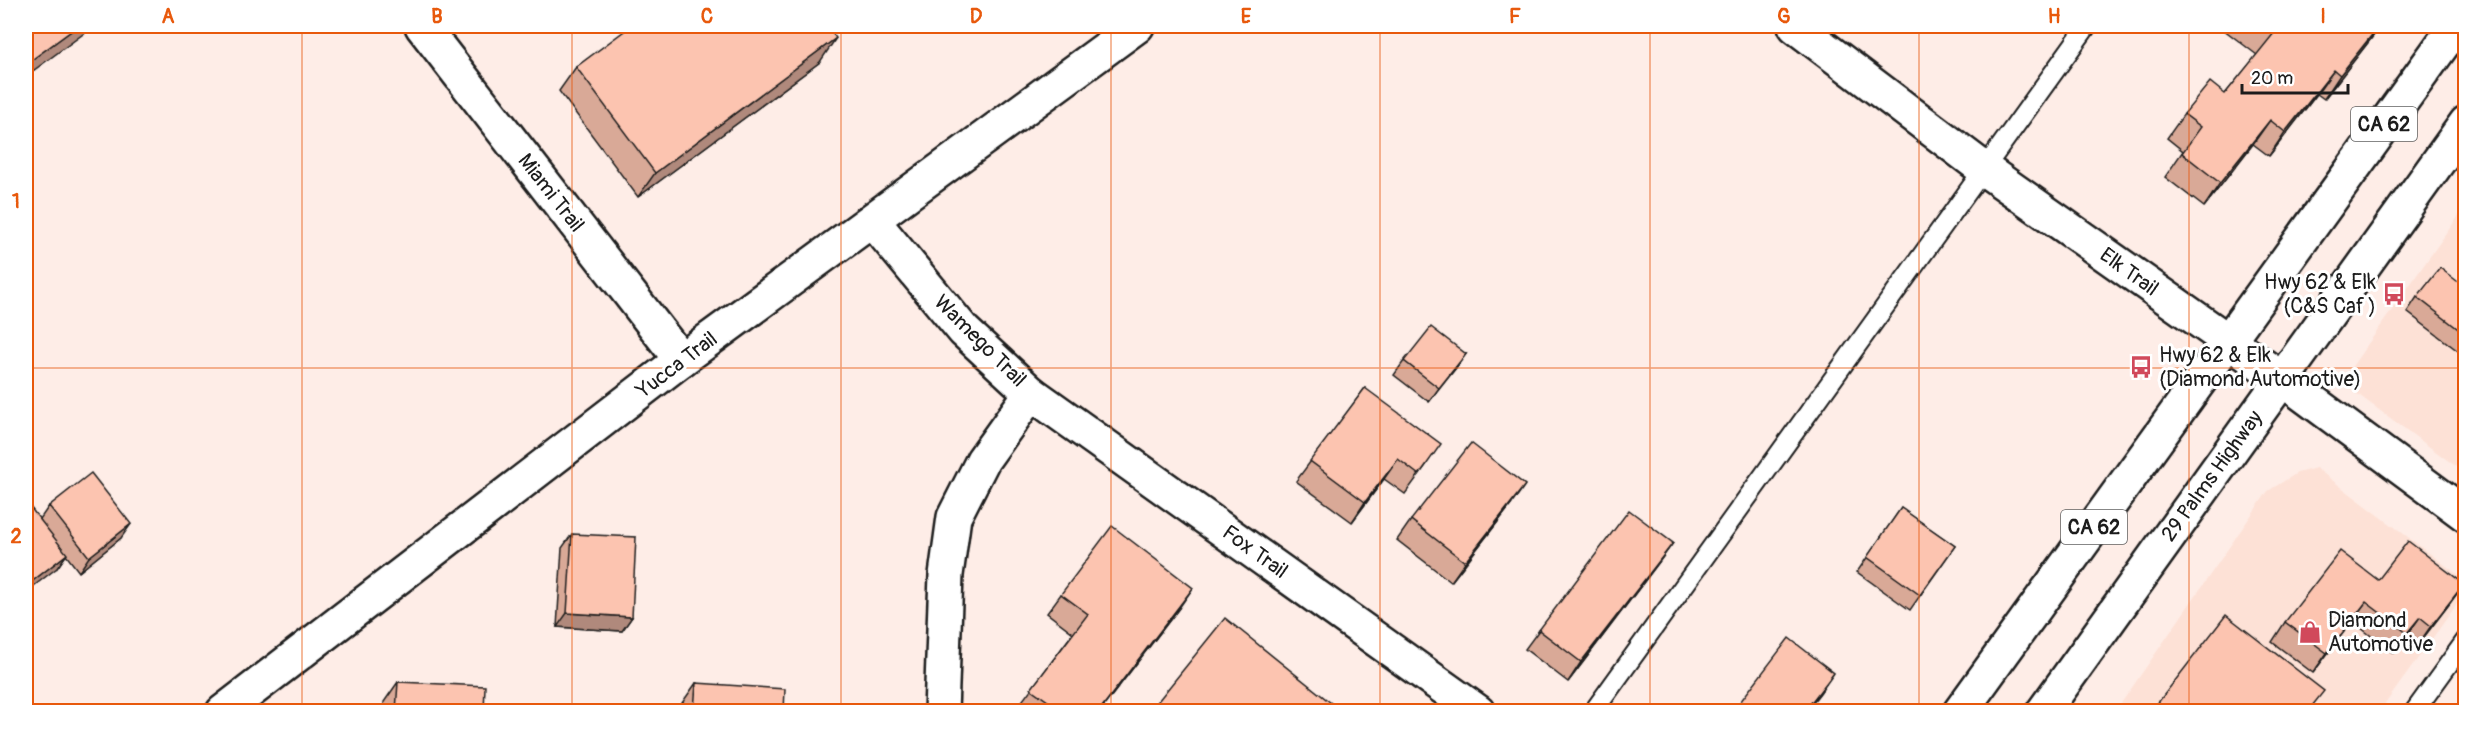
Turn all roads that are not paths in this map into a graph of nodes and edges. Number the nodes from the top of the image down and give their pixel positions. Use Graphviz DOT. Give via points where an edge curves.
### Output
graph roads {
  1 [pos="422,26"];
  2 [pos="1137,26"];
  3 [pos="1795,26"];
  4 [pos="2087,26"];
  5 [pos="2456,26"];
  6 [pos="2466,123"];
  7 [pos="1984,169"];
  8 [pos="873,221"];
  9 [pos="2228,343"];
  10 [pos="681,360"];
  11 [pos="2282,380"];
  12 [pos="1031,393"];
  13 [pos="2466,515"];
  14 [pos="2466,640"];
  15 [pos="239,707"];
  16 [pos="941,711"];
  17 [pos="1478,711"];
  18 [pos="1593,711"];
  19 [pos="1960,711"];
  20 [pos="2043,711"];
  21 [pos="2414,711"];
  1 -- 10 [label="street, Miami Trail"];
  2 -- 8 [label="street, Yucca Trail"];
  3 -- 7 [label="street, Elk Trail"];
  4 -- 7 [label="lane"];
  5 -- 9 [label="street, CA 62"];
  6 -- 11 [label="street, 29 Palms Highway / CA 62"];
  7 -- 9 [label="street, Elk Trail"];
  7 -- 18 [label="lane"];
  8 -- 10 [label="street, Yucca Trail"];
  8 -- 12 [label="street, Wamego Trail" via="964,331"];
  9 -- 11 [label="street, Elk Trail"];
  9 -- 19 [label="street, CA 62"];
  10 -- 15 [label="street, Yucca Trail"];
  11 -- 13 [label="street, Elk Trail"];
  11 -- 20 [label="street, 29 Palms Highway / CA 62"];
  12 -- 16 [label="street, Wamego Trail" via="983,460 954,517 946,575"];
  12 -- 17 [label="street, Fox Trail"];
  14 -- 21 [label="lane"];
}
